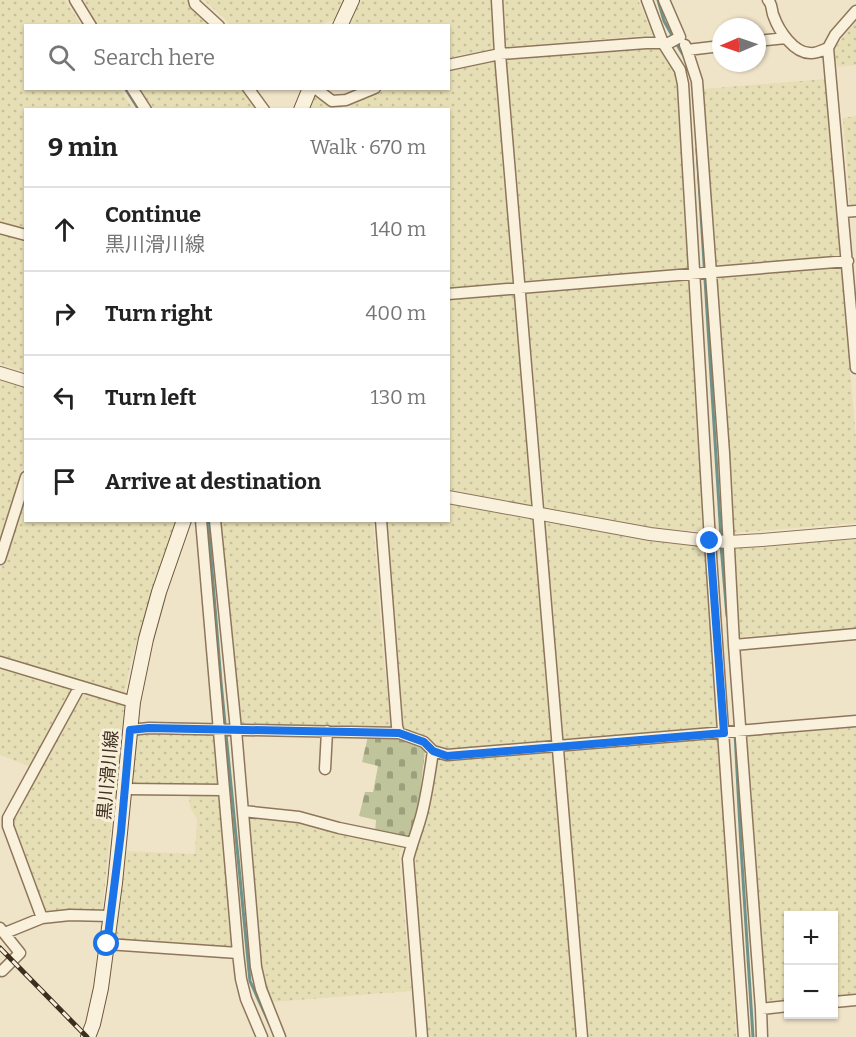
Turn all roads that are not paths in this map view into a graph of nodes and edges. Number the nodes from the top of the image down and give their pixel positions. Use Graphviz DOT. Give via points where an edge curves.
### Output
graph roads {
  1 [pos="75,0"];
  2 [pos="194,0"];
  3 [pos="352,0"];
  4 [pos="497,0"];
  5 [pos="647,0"];
  6 [pos="664,0"];
  7 [pos="768,0"];
  8 [pos="856,11"];
  9 [pos="90,24"];
  10 [pos="217,24"];
  11 [pos="341,24"];
  12 [pos="786,38"];
  13 [pos="672,40"];
  14 [pos="766,40"];
  15 [pos="712,47"];
  16 [pos="828,48"];
  17 [pos="687,50"];
  18 [pos="500,54"];
  19 [pos="450,65"];
  20 [pos="133,90"];
  21 [pos="249,90"];
  22 [pos="309,90"];
  23 [pos="318,90"];
  24 [pos="372,90"];
  25 [pos="347,105"];
  26 [pos="145,108"];
  27 [pos="263,108"];
  28 [pos="302,108"];
  29 [pos="843,212"];
  30 [pos="856,212"];
  31 [pos="0,228"];
  32 [pos="24,234"];
  33 [pos="848,261"];
  34 [pos="712,272"];
  35 [pos="694,274"];
  36 [pos="521,288"];
  37 [pos="450,294"];
  38 [pos="856,368"];
  39 [pos="0,373"];
  40 [pos="24,380"];
  41 [pos="24,483"];
  42 [pos="450,497"];
  43 [pos="540,514"];
  44 [pos="183,522"];
  45 [pos="201,522"];
  46 [pos="215,522"];
  47 [pos="381,522"];
  48 [pos="856,532"];
  49 [pos="712,541"];
  50 [pos="729,542"];
  51 [pos="0,559"];
  52 [pos="856,634"];
  53 [pos="734,645"];
  54 [pos="0,662"];
  55 [pos="80,686"];
  56 [pos="133,702"];
  57 [pos="856,721"];
  58 [pos="130,730"];
  59 [pos="218,730"];
  60 [pos="236,730"];
  61 [pos="327,731"];
  62 [pos="741,731"];
  63 [pos="399,733"];
  64 [pos="724,733"];
  65 [pos="558,746"];
  66 [pos="433,751"];
  67 [pos="325,769"];
  68 [pos="125,789"];
  69 [pos="224,790"];
  70 [pos="243,811"];
  71 [pos="412,843"];
  72 [pos="110,916"];
  73 [pos="42,918"];
  74 [pos="3,930"];
  75 [pos="107,944"];
  76 [pos="238,953"];
  77 [pos="2,971"];
  78 [pos="856,1000"];
  79 [pos="838,1002"];
  80 [pos="784,1006"];
  81 [pos="760,1008"];
  82 [pos="88,1037"];
  83 [pos="262,1037"];
  84 [pos="280,1037"];
  85 [pos="420,1037"];
  86 [pos="582,1037"];
  87 [pos="744,1037"];
  88 [pos="762,1037"];
  1 -- 9 [label="street"];
  2 -- 10 [label="street"];
  3 -- 11 [label="main road"];
  4 -- 18 [label="street"];
  5 -- 13 [label="street"];
  6 -- 13 [label="street"];
  7 -- 12 [label="street"];
  8 -- 16 [label="street"];
  12 -- 14 [label="street"];
  12 -- 16 [label="street" via="809,54"];
  13 -- 17 [label="street"];
  13 -- 18 [label="street"];
  13 -- 35 [label="street" via="683,84"];
  15 -- 17 [label="street"];
  16 -- 29 [label="street"];
  17 -- 34 [label="street" via="697,81"];
  18 -- 19 [label="street"];
  18 -- 36 [label="street"];
  20 -- 26 [label="street"];
  21 -- 27 [label="street"];
  22 -- 28 [label="main road"];
  23 -- 25 [label="street"];
  24 -- 25 [label="street"];
  29 -- 30 [label="street"];
  29 -- 33 [label="street"];
  31 -- 32 [label="street"];
  33 -- 34 [label="street"];
  33 -- 38 [label="street"];
  34 -- 35 [label="street"];
  34 -- 50 [label="street"];
  35 -- 36 [label="street"];
  35 -- 49 [label="street"];
  36 -- 37 [label="street"];
  36 -- 43 [label="street"];
  39 -- 40 [label="street"];
  41 -- 51 [label="street"];
  42 -- 43 [label="street"];
  43 -- 49 [label="street"];
  43 -- 65 [label="street"];
  44 -- 56 [label="main road, 黒川滑川線" via="159,592"];
  45 -- 59 [label="street"];
  46 -- 60 [label="street"];
  47 -- 63 [label="street"];
  48 -- 50 [label="street"];
  49 -- 50 [label="street"];
  49 -- 64 [label="street"];
  50 -- 53 [label="street"];
  52 -- 53 [label="street"];
  53 -- 62 [label="street"];
  54 -- 55 [label="street"];
  55 -- 56 [label="street"];
  55 -- 73 [label="street" via="8,818"];
  56 -- 58 [label="main road, 黒川滑川線"];
  57 -- 62 [label="street"];
  58 -- 59 [label="street"];
  58 -- 68 [label="main road, 黒川滑川線"];
  59 -- 60 [label="street"];
  59 -- 69 [label="street"];
  60 -- 61 [label="street"];
  60 -- 70 [label="street"];
  61 -- 63 [label="street"];
  61 -- 67 [label="street"];
  62 -- 64 [label="street"];
  62 -- 81 [label="street"];
  63 -- 66 [label="street" via="424,742"];
  64 -- 65 [label="street"];
  64 -- 87 [label="street"];
  65 -- 66 [label="street" via="447,756"];
  65 -- 86 [label="street"];
  66 -- 71 [label="street" via="422,813"];
  68 -- 69 [label="street"];
  68 -- 72 [label="main road, 黒川滑川線"];
  69 -- 76 [label="street"];
  70 -- 71 [label="street" via="299,817"];
  70 -- 84 [label="street" via="256,967"];
  71 -- 85 [label="street" via="408,859"];
  72 -- 73 [label="street"];
  72 -- 75 [label="main road, 黒川滑川線"];
  73 -- 74 [label="street"];
  74 -- 77 [label="street" via="20,953"];
  75 -- 76 [label="street"];
  75 -- 82 [label="main road, 黒川滑川線"];
  76 -- 83 [label="street" via="246,999"];
  78 -- 79 [label="street"];
  80 -- 81 [label="street"];
  81 -- 88 [label="street"];
}
